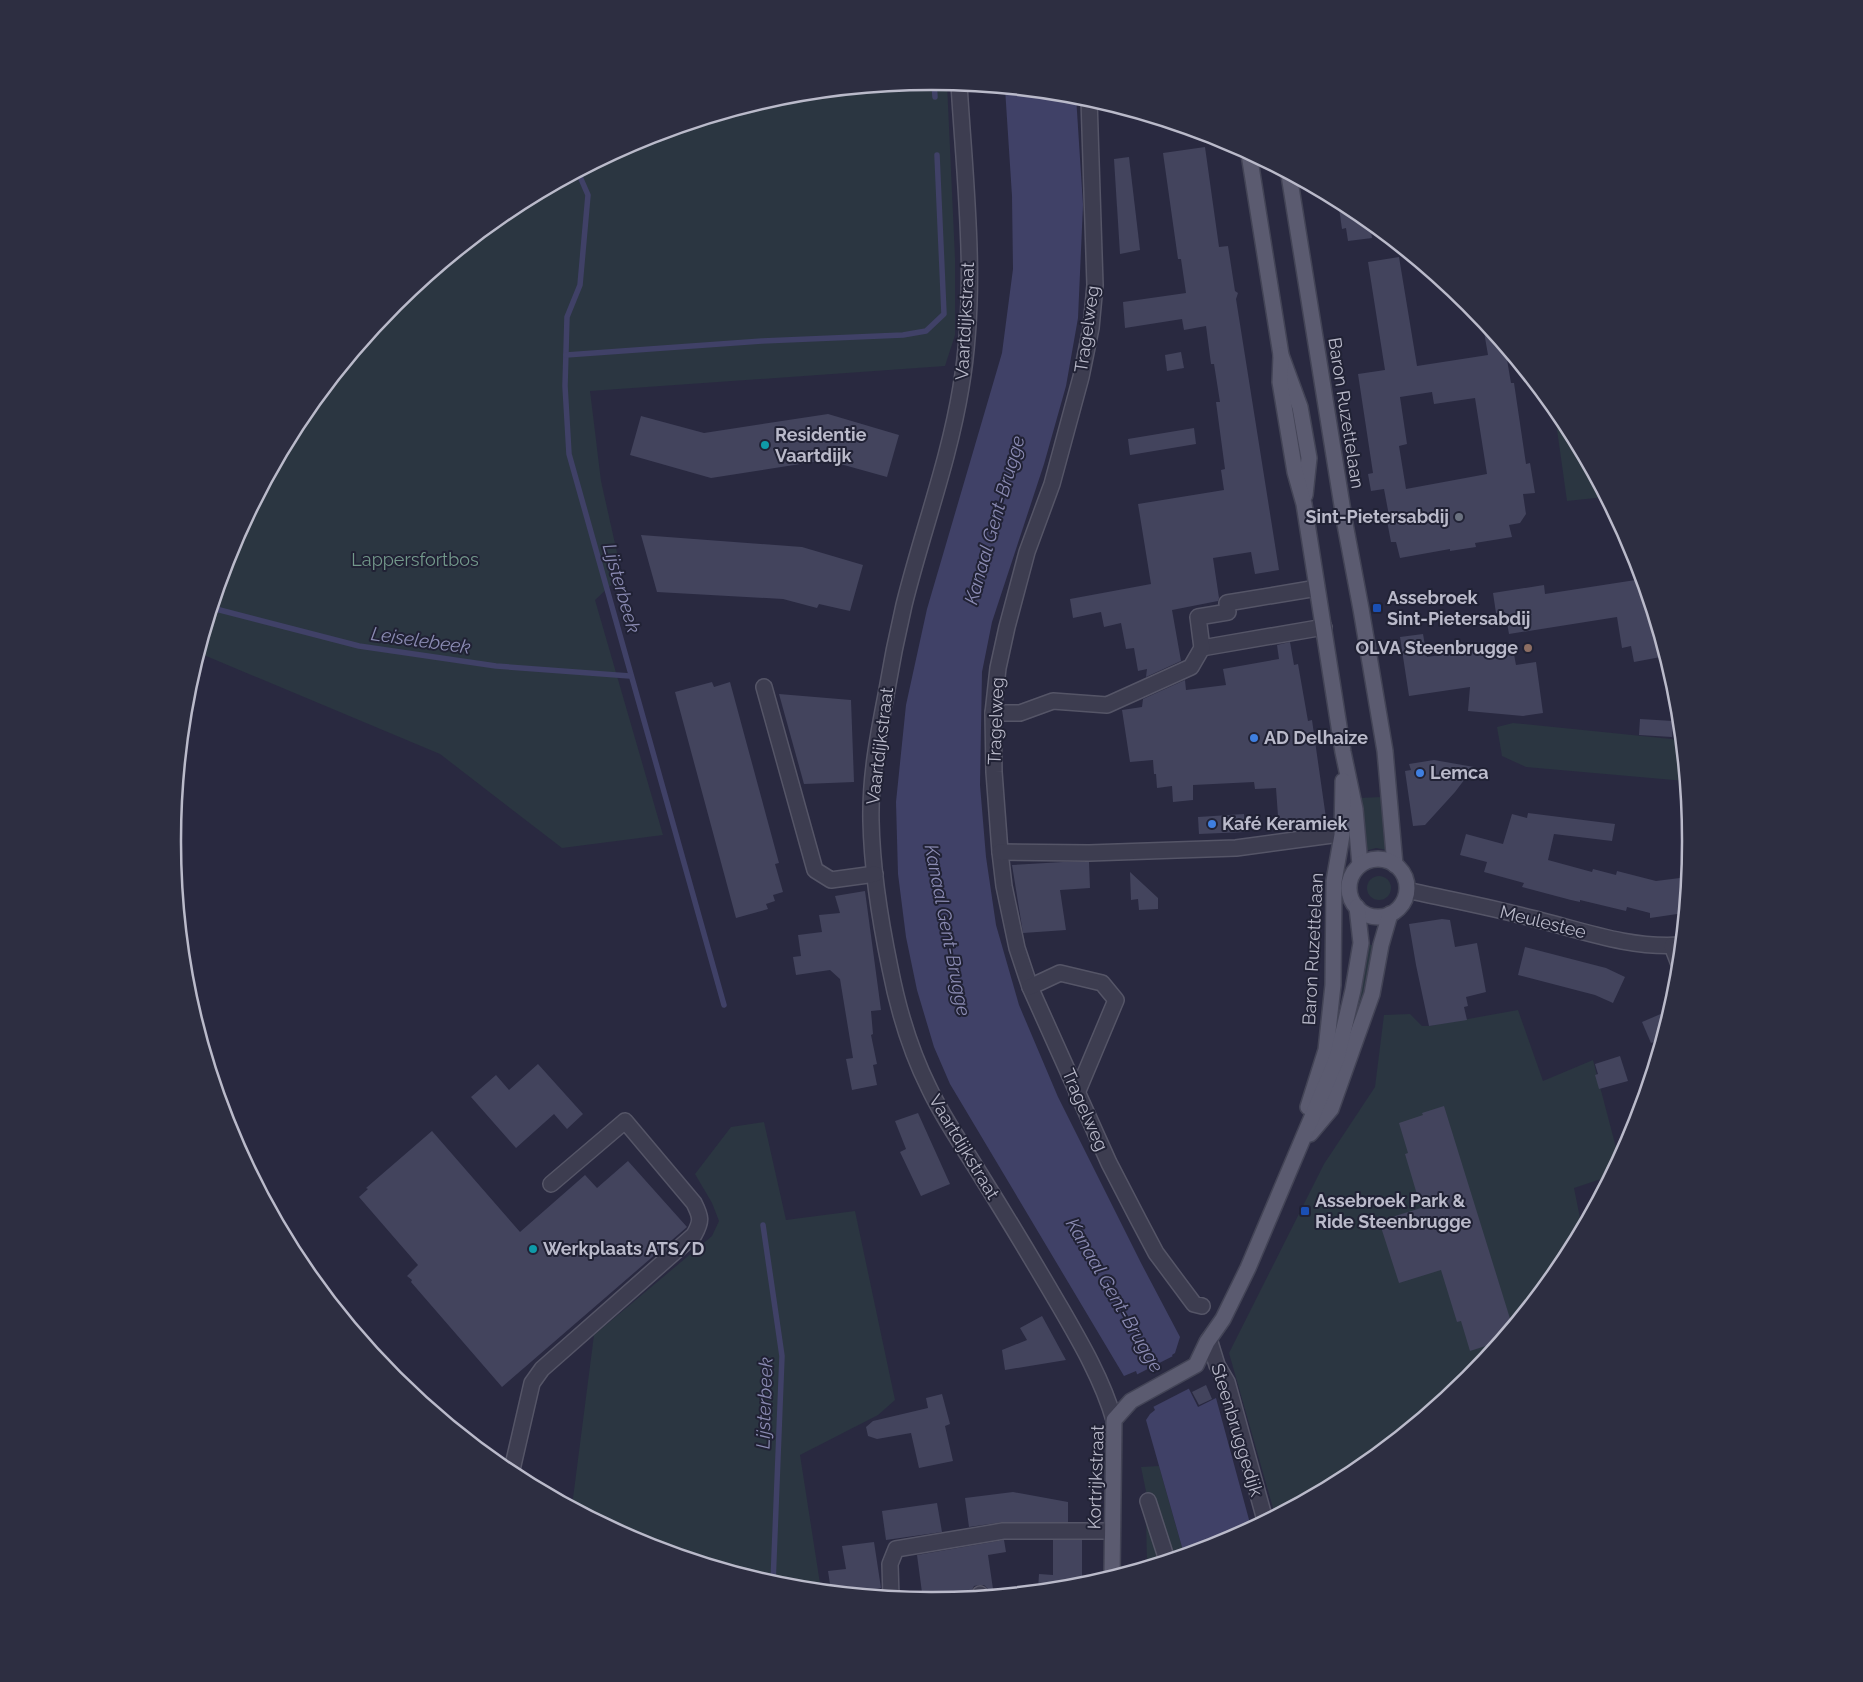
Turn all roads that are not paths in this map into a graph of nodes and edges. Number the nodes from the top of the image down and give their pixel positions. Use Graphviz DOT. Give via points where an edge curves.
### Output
graph roads {
  1 [pos="959,91"];
  2 [pos="1089,107"];
  3 [pos="1250,161"];
  4 [pos="1290,182"];
  5 [pos="1318,588"];
  6 [pos="1324,627"];
  7 [pos="1202,648"];
  8 [pos="764,687"];
  9 [pos="993,713"];
  10 [pos="1343,752"];
  11 [pos="1332,835"];
  12 [pos="1000,852"];
  13 [pos="1360,865"];
  14 [pos="1395,865"];
  15 [pos="875,874"];
  16 [pos="1407,890"];
  17 [pos="1357,908"];
  18 [pos="1390,914"];
  19 [pos="1675,946"];
  20 [pos="1030,987"];
  21 [pos="1077,1093"];
  22 [pos="1301,1145"];
  23 [pos="551,1184"];
  24 [pos="1202,1306"];
  25 [pos="1209,1339"];
  26 [pos="1182,1373"];
  27 [pos="1114,1420"];
  28 [pos="513,1464"];
  29 [pos="1148,1500"];
  30 [pos="1264,1515"];
  31 [pos="1112,1530"];
  32 [pos="1165,1554"];
  33 [pos="1112,1570"];
  34 [pos="890,1590"];
  1 -- 15 [label="street, Vaartdijkstraat" via="969,244 967,347 957,410 904,604 879,733 871,820"];
  2 -- 9 [label="street, Tragelweg" via="1095,285 1091,328 1052,484 1027,552 1007,627"];
  3 -- 5 [label="main road, Baron Ruzettelaan" via="1281,355 1300,407 1309,458 1304,504"];
  4 -- 14 [label="main road, Baron Ruzettelaan" via="1345,524 1390,751"];
  5 -- 6 [label="main road, Baron Ruzettelaan"];
  5 -- 7 [label="street" via="1227,603 1228,612 1198,617"];
  6 -- 7 [label="street"];
  6 -- 10 [label="main road, Baron Ruzettelaan"];
  7 -- 9 [label="street" via="1191,668 1108,705 1053,700 1020,713"];
  8 -- 15 [label="street" via="815,870 831,880"];
  9 -- 12 [label="street, Tragelweg"];
  10 -- 13 [label="main road, Baron Ruzettelaan" via="1355,809"];
  10 -- 22 [label="main road, Baron Ruzettelaan" via="1342,835 1334,882 1333,985 1326,1050 1309,1100"];
  11 -- 12 [label="street" via="1236,848 1089,853"];
  12 -- 20 [label="street, Tragelweg" via="1017,948"];
  13 -- 14 [label="main road" via="1384,860"];
  13 -- 17 [label="main road" via="1349,886 1350,897"];
  14 -- 16 [label="main road" via="1402,872"];
  15 -- 27 [label="street, Vaartdijkstraat" via="896,995 923,1075 1067,1319 1110,1404"];
  16 -- 18 [label="main road" via="1398,909"];
  16 -- 19 [label="street, Meulestee" via="1623,942"];
  17 -- 18 [label="main road" via="1378,917"];
  17 -- 22 [label="main road, Baron Ruzettelaan" via="1361,943 1337,1058"];
  18 -- 22 [label="main road, Baron Ruzettelaan" via="1372,994 1331,1109"];
  20 -- 21 [label="street, Tragelweg"];
  20 -- 21 [label="street" via="1060,973 1102,983 1116,1000"];
  21 -- 24 [label="street, Tragelweg" via="1156,1253 1194,1304"];
  22 -- 25 [label="main road, Baron Ruzettelaan" via="1248,1268 1223,1319"];
  23 -- 28 [label="street" via="625,1122 694,1203 700,1224 694,1235 542,1369 532,1384"];
  25 -- 26 [label="main road, Baron Ruzettelaan" via="1196,1365"];
  25 -- 30 [label="street, Steenbruggedijk" via="1217,1365 1227,1382"];
  26 -- 27 [label="main road, Kortrijkstraat" via="1130,1401"];
  27 -- 31 [label="main road, Kortrijkstraat"];
  29 -- 32 [label="street"];
  31 -- 33 [label="main road, Kortrijkstraat"];
  31 -- 34 [label="street" via="1003,1530 896,1549 890,1564"];
}
